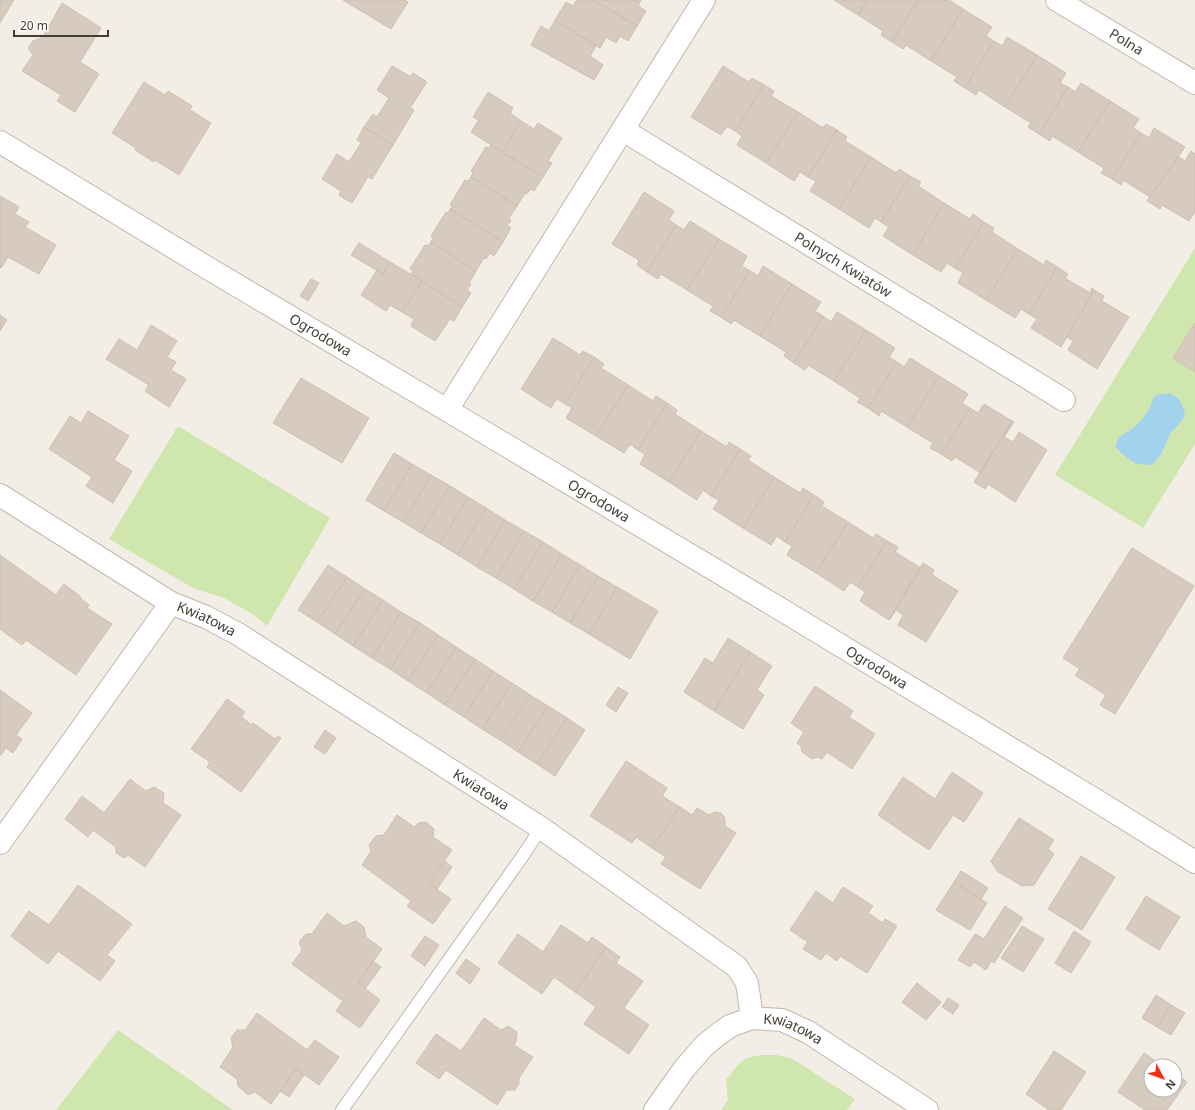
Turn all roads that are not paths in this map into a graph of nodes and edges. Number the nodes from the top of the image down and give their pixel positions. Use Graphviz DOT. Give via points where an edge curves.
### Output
graph roads {
  1 [pos="704,0"];
  2 [pos="1057,0"];
  3 [pos="1087,8"];
  4 [pos="1195,83"];
  5 [pos="623,130"];
  6 [pos="0,142"];
  7 [pos="1064,400"];
  8 [pos="447,410"];
  9 [pos="0,495"];
  10 [pos="171,603"];
  11 [pos="541,828"];
  12 [pos="0,843"];
  13 [pos="1195,862"];
  14 [pos="752,1018"];
  15 [pos="342,1110"];
  16 [pos="655,1110"];
  17 [pos="927,1110"];
  1 -- 5 [label="street"];
  2 -- 3 [label="street, Polna"];
  3 -- 4 [label="street, Polna"];
  5 -- 7 [label="street, Polnych Kwiatów"];
  5 -- 8 [label="street"];
  6 -- 8 [label="street, Ogrodowa"];
  8 -- 13 [label="street, Ogrodowa"];
  9 -- 10 [label="street, Kwiatowa"];
  10 -- 11 [label="street, Kwiatowa" via="238,634"];
  10 -- 12 [label="street"];
  11 -- 14 [label="street, Kwiatowa" via="737,967 747,983"];
  11 -- 15 [label="lane"];
  14 -- 16 [label="street" via="730,1026 704,1046"];
  14 -- 17 [label="street, Kwiatowa" via="782,1020 808,1032"];
}
